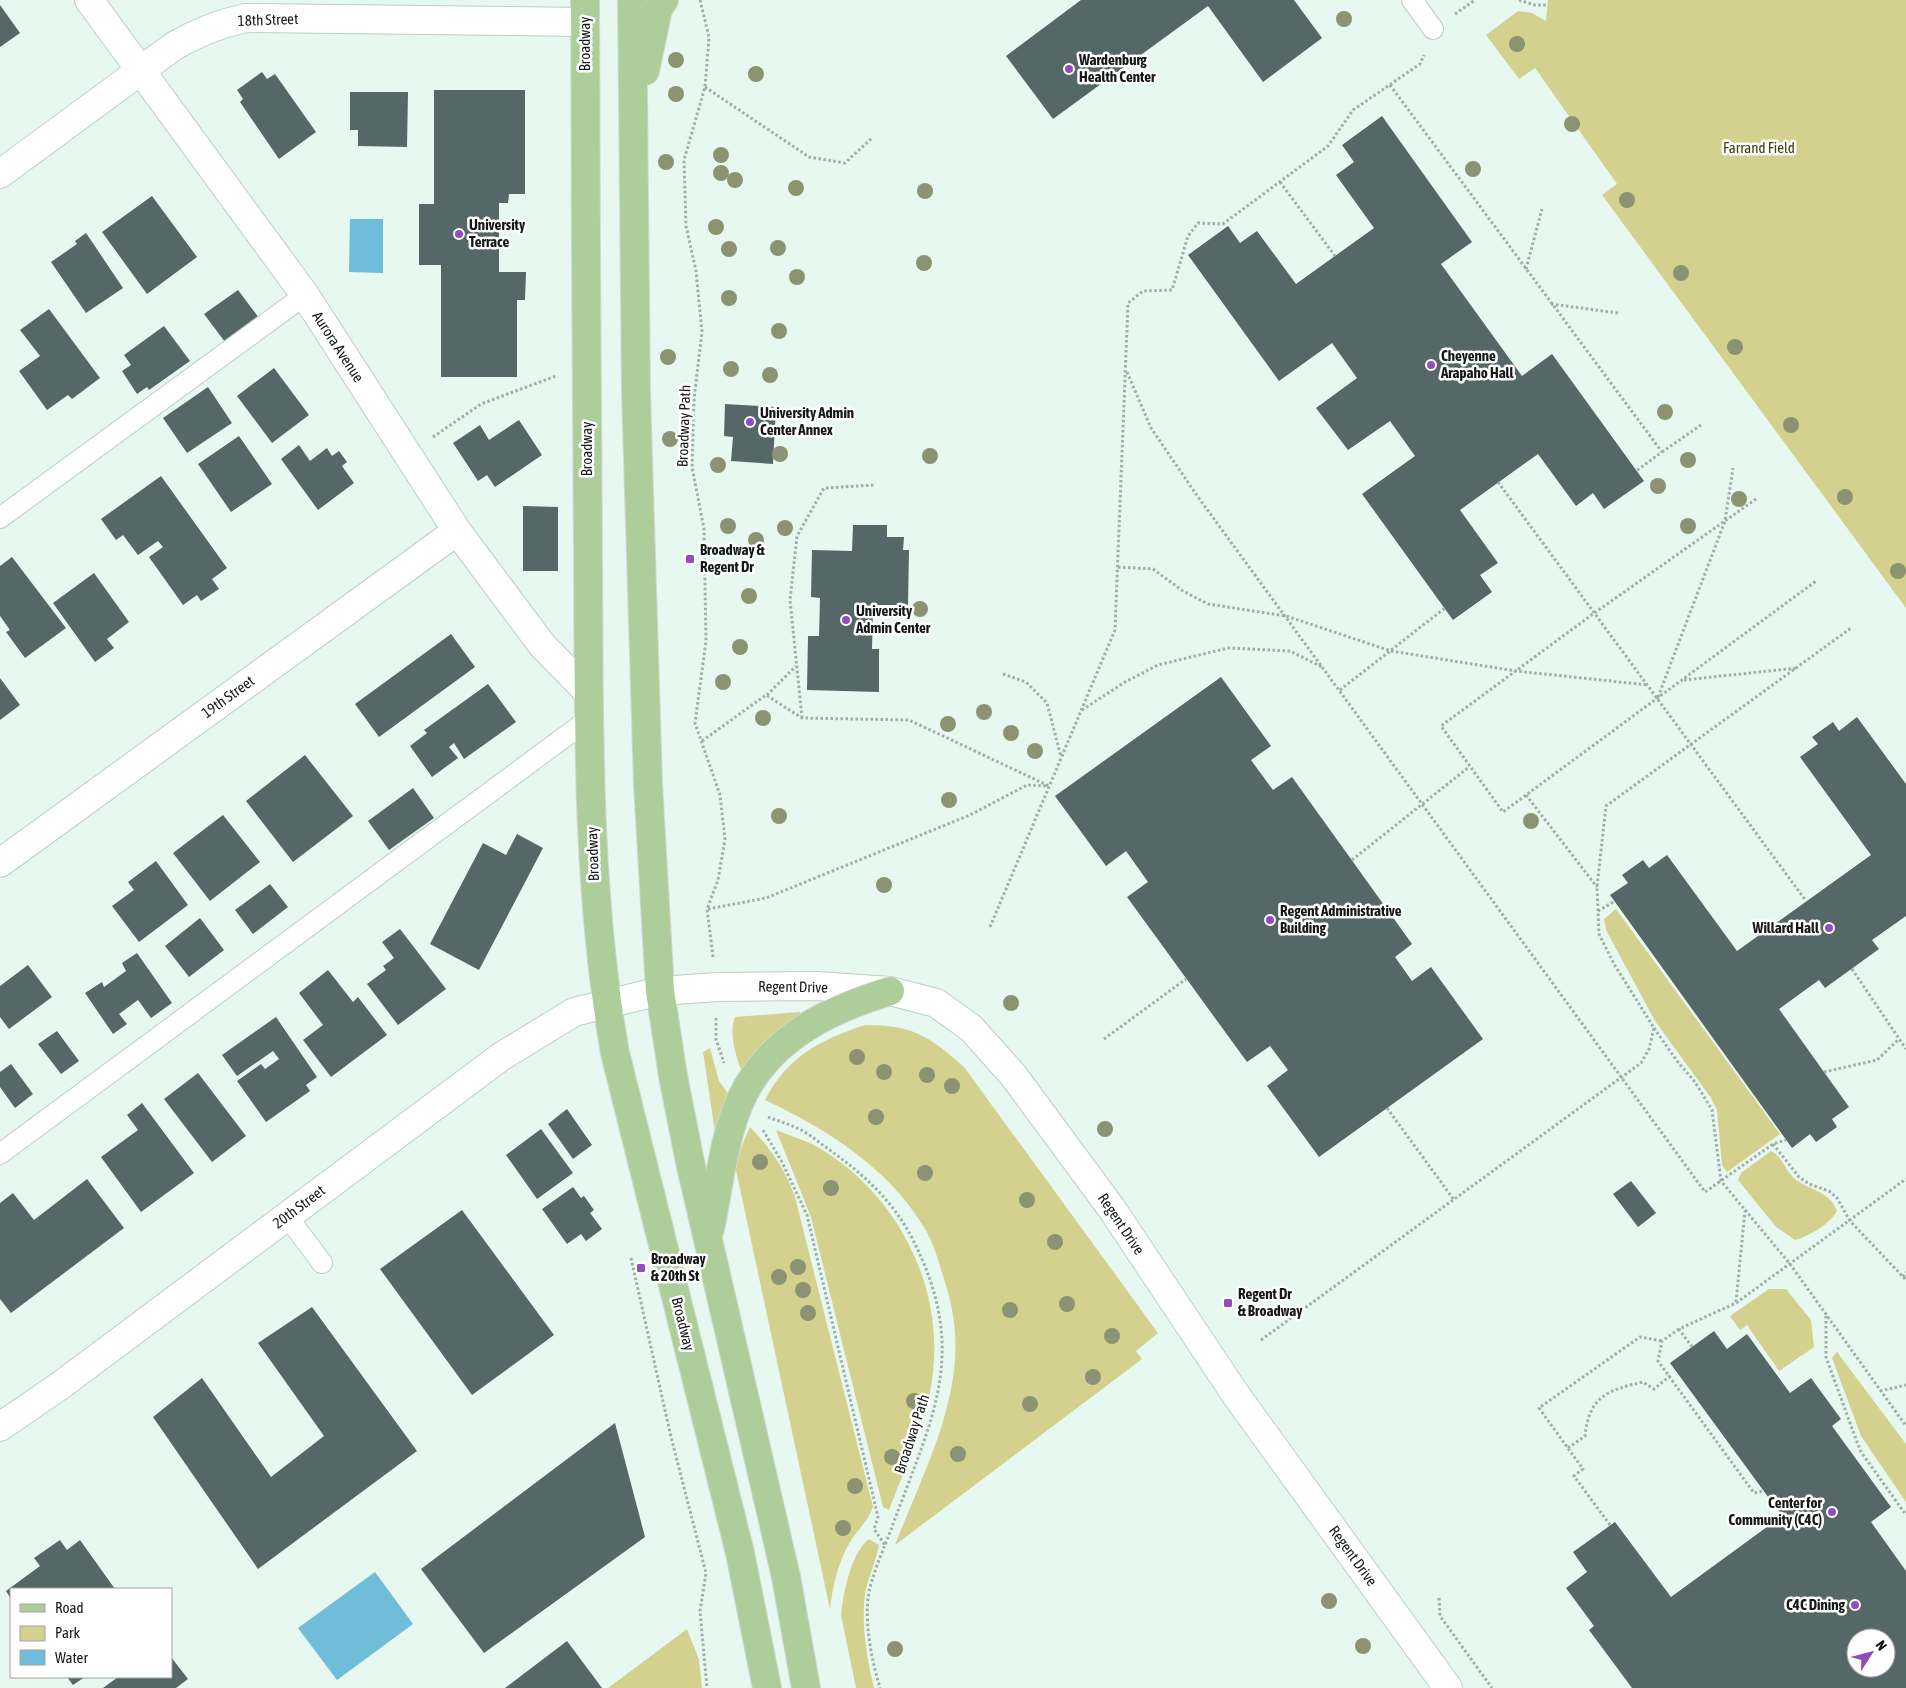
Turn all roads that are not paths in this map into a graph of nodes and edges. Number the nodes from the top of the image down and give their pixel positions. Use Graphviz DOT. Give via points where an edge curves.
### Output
graph roads {
  1 [pos="89,0"];
  2 [pos="632,0"];
  3 [pos="664,0"];
  4 [pos="1412,0"];
  5 [pos="585,11"];
  6 [pos="1433,29"];
  7 [pos="142,70"];
  8 [pos="634,126"];
  9 [pos="0,174"];
  10 [pos="304,295"];
  11 [pos="0,518"];
  12 [pos="457,531"];
  13 [pos="588,692"];
  14 [pos="588,719"];
  15 [pos="0,863"];
  16 [pos="660,992"];
  17 [pos="890,992"];
  18 [pos="606,1003"];
  19 [pos="0,1154"];
  20 [pos="287,1216"];
  21 [pos="708,1238"];
  22 [pos="322,1263"];
  23 [pos="0,1427"];
  24 [pos="767,1688"];
  25 [pos="806,1688"];
  26 [pos="1448,1688"];
  1 -- 7 [label="street, Aurora Avenue"];
  2 -- 8 [label="main road"];
  3 -- 8 [label="main road" via="656,18"];
  4 -- 6 [label="lane"];
  5 -- 7 [label="street, 18th Street" via="531,23 245,18 201,30"];
  5 -- 13 [label="main road, Broadway"];
  7 -- 9 [label="street, 18th Street"];
  7 -- 10 [label="street, Aurora Avenue"];
  8 -- 16 [label="main road" via="636,393 648,784"];
  10 -- 11 [label="lane"];
  10 -- 12 [label="street, Aurora Avenue"];
  12 -- 13 [label="street, Aurora Avenue" via="542,645"];
  12 -- 15 [label="street, 19th Street"];
  13 -- 14 [label="main road, Broadway"];
  14 -- 18 [label="main road, Broadway" via="594,891"];
  14 -- 19 [label="lane"];
  16 -- 17 [label="street, Regent Drive" via="717,987 817,986"];
  16 -- 18 [label="street, Regent Drive"];
  16 -- 21 [label="main road" via="673,1076"];
  17 -- 21 [label="main road" via="858,1001 811,1024 769,1056 753,1076 740,1101 730,1134"];
  17 -- 26 [label="street, Regent Drive" via="936,1003 971,1028 1013,1075 1112,1209 1236,1395"];
  18 -- 20 [label="street, 20th Street" via="574,1012 509,1052"];
  18 -- 24 [label="main road, Broadway" via="617,1065 740,1554"];
  20 -- 22 [label="lane"];
  20 -- 23 [label="street, 20th Street"];
  21 -- 25 [label="main road" via="786,1577"];
}
